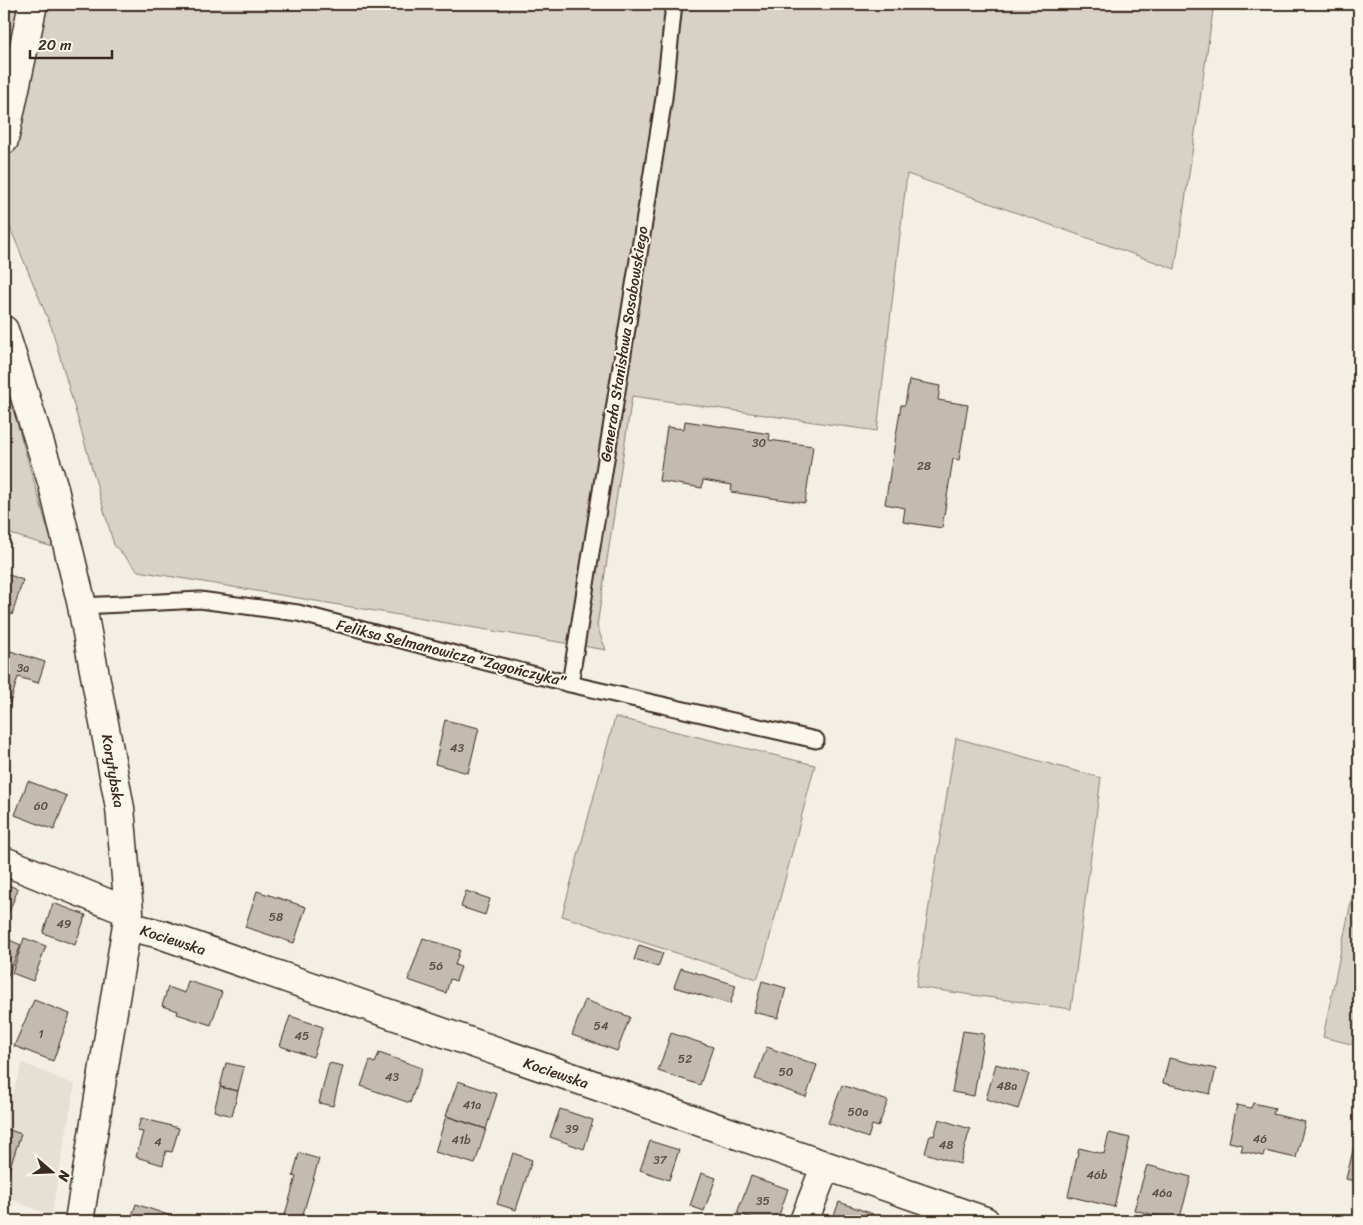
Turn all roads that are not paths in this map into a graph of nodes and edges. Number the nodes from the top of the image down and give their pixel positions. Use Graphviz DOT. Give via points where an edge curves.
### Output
graph roads {
  1 [pos="33,4"];
  2 [pos="674,4"];
  3 [pos="4,140"];
  4 [pos="4,330"];
  5 [pos="82,606"];
  6 [pos="570,684"];
  7 [pos="816,740"];
  8 [pos="4,861"];
  9 [pos="128,919"];
  10 [pos="825,1167"];
  11 [pos="79,1221"];
  12 [pos="804,1221"];
  13 [pos="985,1221"];
  1 -- 3 [label="street"];
  2 -- 6 [label="lane, Generała Stanisława Sosabowskiego" via="664,98"];
  4 -- 5 [label="street, Korytybska" via="52,481"];
  5 -- 6 [label="lane, Feliksa Selmanowicza \"Zagończyka\"" via="200,600 298,613"];
  5 -- 9 [label="street, Korytybska" via="120,808"];
  6 -- 7 [label="lane, Feliksa Selmanowicza \"Zagończyka\""];
  8 -- 9 [label="street, Kociewska"];
  9 -- 10 [label="street, Kociewska" via="160,934"];
  9 -- 11 [label="street, Korytybska"];
  10 -- 12 [label="street"];
  10 -- 13 [label="street, Kociewska"];
}
